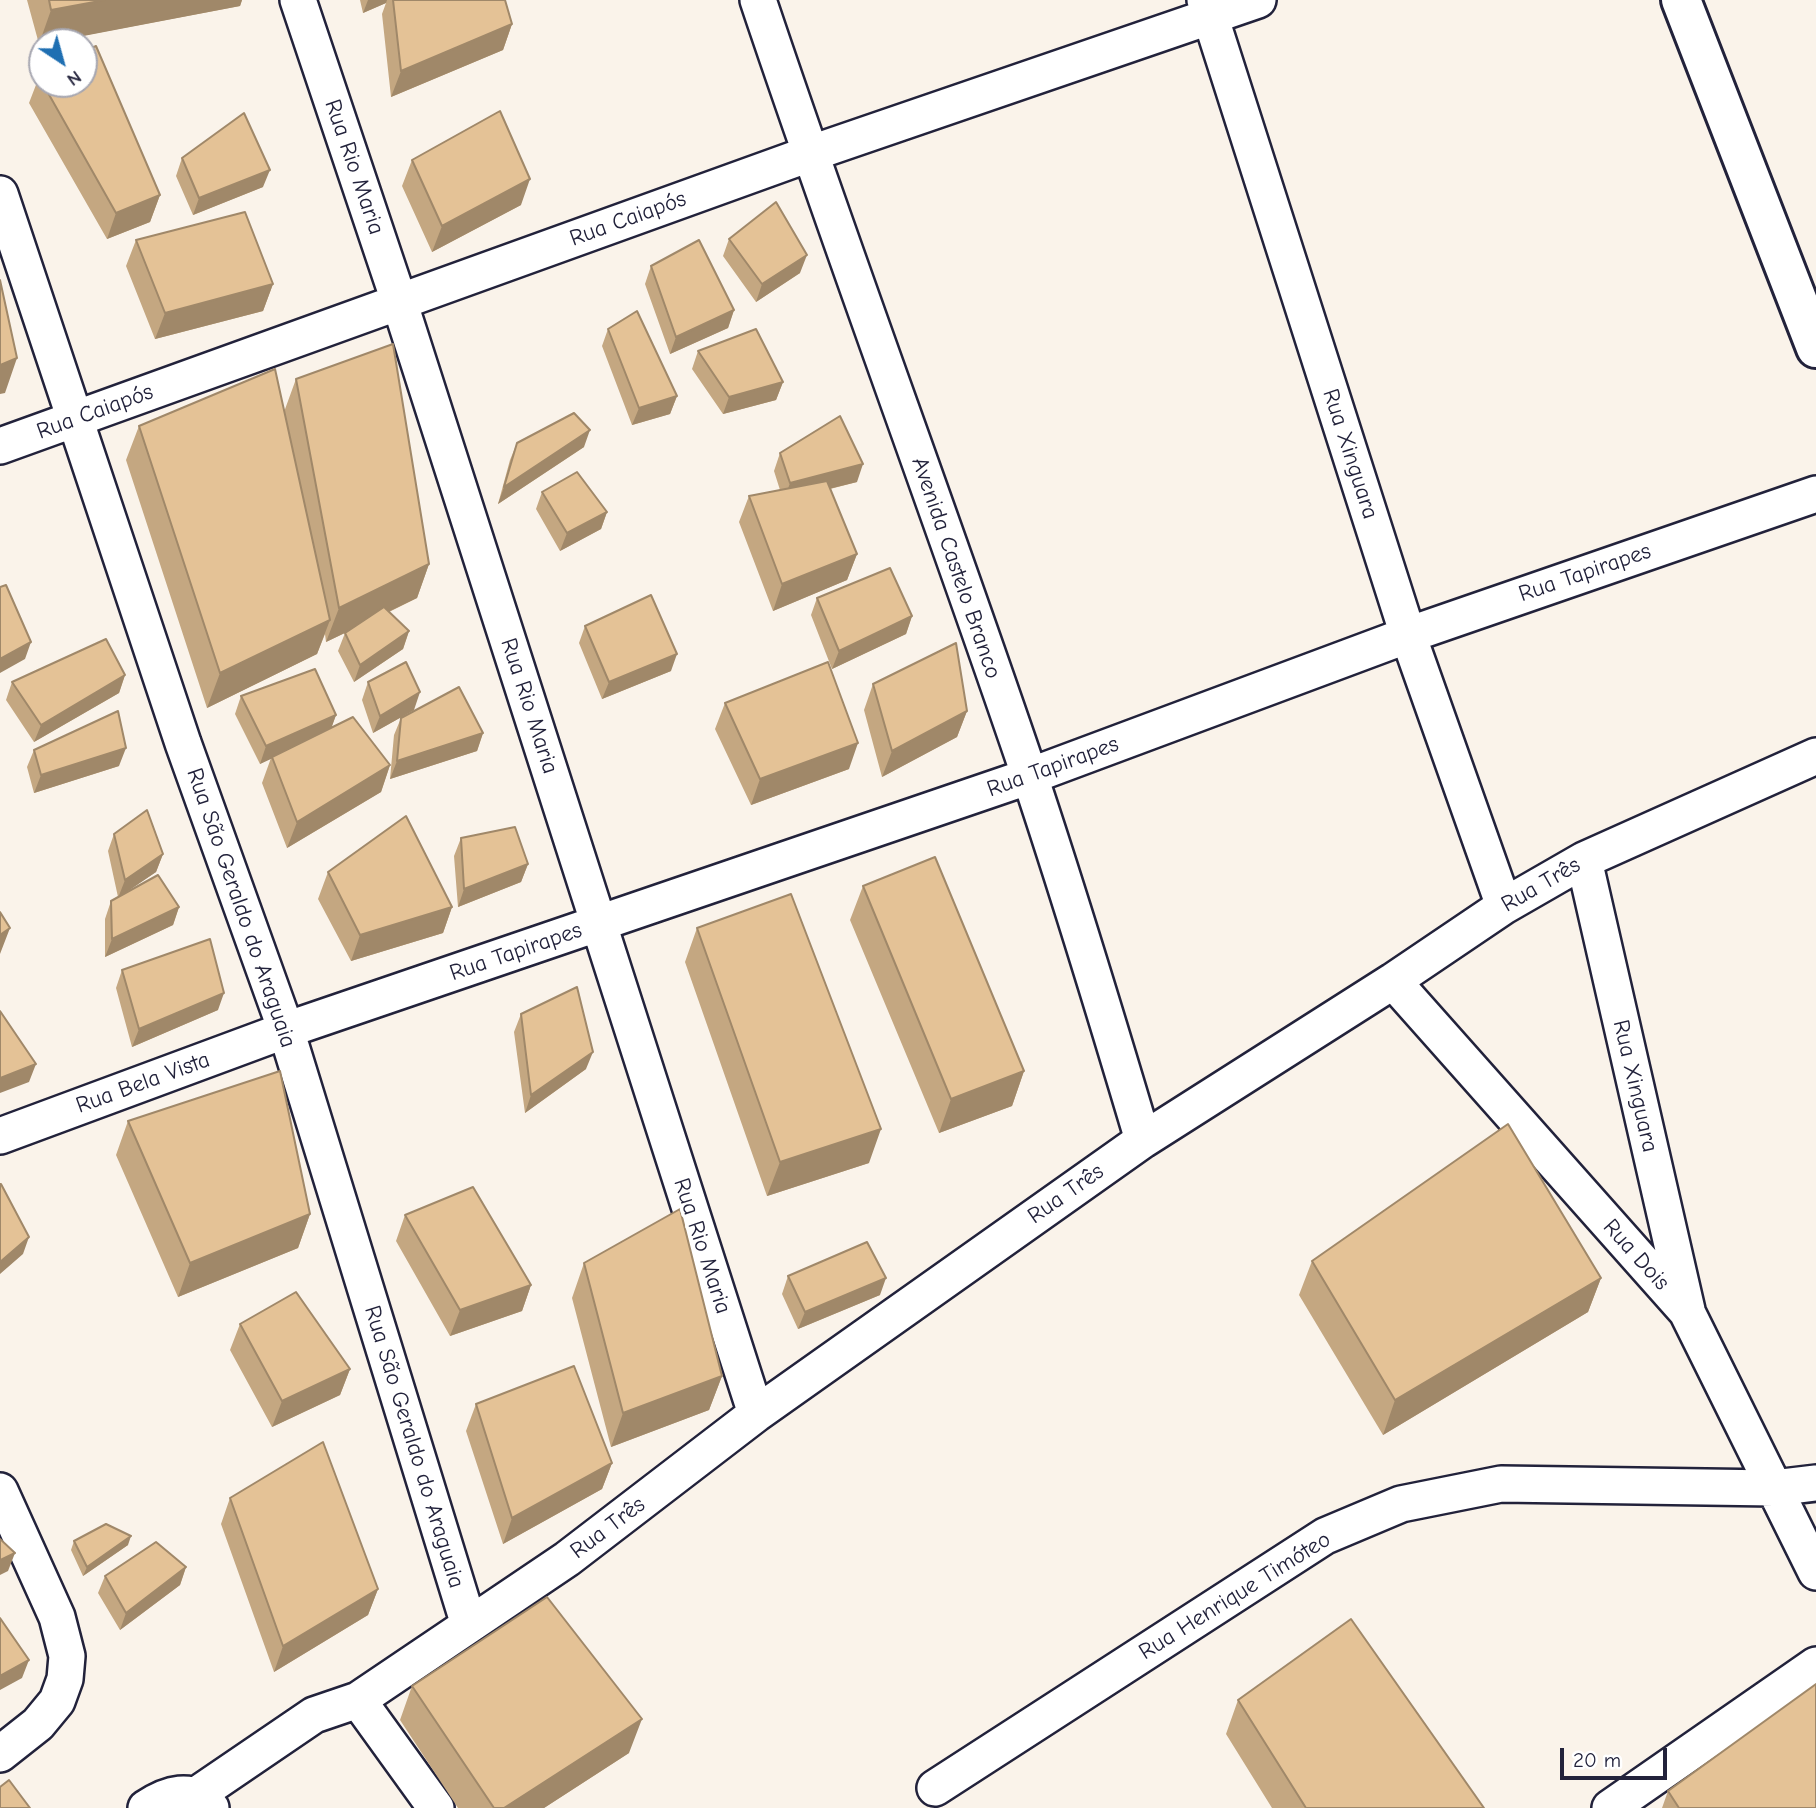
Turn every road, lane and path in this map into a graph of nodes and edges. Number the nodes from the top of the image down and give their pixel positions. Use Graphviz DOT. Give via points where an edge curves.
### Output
graph roads {
  1 [pos="298,0"];
  2 [pos="758,0"];
  3 [pos="1258,0"];
  4 [pos="1681,0"];
  5 [pos="1208,8"];
  6 [pos="809,154"];
  7 [pos="0,194"];
  8 [pos="399,301"];
  9 [pos="1816,348"];
  10 [pos="74,420"];
  11 [pos="0,446"];
  12 [pos="1816,494"];
  13 [pos="1408,635"];
  14 [pos="1816,755"];
  15 [pos="1030,776"];
  16 [pos="1584,860"];
  17 [pos="1504,905"];
  18 [pos="598,924"];
  19 [pos="1393,981"];
  20 [pos="286,1030"];
  21 [pos="0,1136"];
  22 [pos="1143,1140"];
  23 [pos="1687,1312"];
  24 [pos="756,1414"];
  25 [pos="1816,1483"];
  26 [pos="1774,1488"];
  27 [pos="0,1491"];
  28 [pos="1816,1572"];
  29 [pos="469,1625"];
  30 [pos="1816,1665"];
  31 [pos="358,1700"];
  32 [pos="0,1754"];
  33 [pos="935,1788"];
  34 [pos="203,1802"];
  35 [pos="146,1808"];
  36 [pos="436,1808"];
  37 [pos="1611,1808"];
  1 -- 8 [label="street, Rua Rio Maria"];
  2 -- 6 [label="street, Avenida Castelo Branco"];
  3 -- 5 [label="street, Rua Caiapós"];
  4 -- 9 [label="street"];
  5 -- 6 [label="street, Rua Caiapós"];
  5 -- 13 [label="street, Rua Xinguara"];
  6 -- 8 [label="street, Rua Caiapós"];
  6 -- 15 [label="street, Avenida Castelo Branco"];
  7 -- 10 [label="street, Rua São Geraldo do Araguaia"];
  8 -- 10 [label="street, Rua Caiapós"];
  8 -- 18 [label="street, Rua Rio Maria"];
  10 -- 11 [label="street, Rua Caiapós"];
  10 -- 20 [label="street, Rua São Geraldo do Araguaia"];
  12 -- 13 [label="street, Rua Tapirapes"];
  13 -- 15 [label="street, Rua Tapirapes"];
  13 -- 17 [label="street, Rua Xinguara"];
  14 -- 16 [label="street, Rua Três"];
  15 -- 18 [label="street, Rua Tapirapes"];
  15 -- 22 [label="street, Avenida Castelo Branco"];
  16 -- 17 [label="street, Rua Três"];
  16 -- 23 [label="street, Rua Xinguara"];
  17 -- 19 [label="street, Rua Três"];
  18 -- 20 [label="street, Rua Tapirapes"];
  18 -- 24 [label="street, Rua Rio Maria"];
  19 -- 22 [label="street, Rua Três"];
  19 -- 23 [label="street, Rua Dois"];
  20 -- 21 [label="street, Rua Bela Vista"];
  20 -- 29 [label="street, Rua São Geraldo do Araguaia"];
  22 -- 24 [label="street, Rua Três"];
  23 -- 26 [label="street, Rua Dois"];
  24 -- 29 [label="street, Rua Três" via="567,1559"];
  25 -- 26 [label="street, Rua Henrique Timóteo"];
  26 -- 28 [label="street, Rua Dois"];
  26 -- 33 [label="street, Rua Henrique Timóteo" via="1501,1484 1401,1504 1325,1536"];
  27 -- 32 [label="street" via="57,1616 67,1656 57,1701 38,1724"];
  29 -- 31 [label="street, Rua Três"];
  30 -- 37 [label="street"];
  31 -- 34 [label="street, Rua Três" via="314,1715"];
  31 -- 36 [label="street"];
  34 -- 35 [label="street" via="172,1793"];
}
